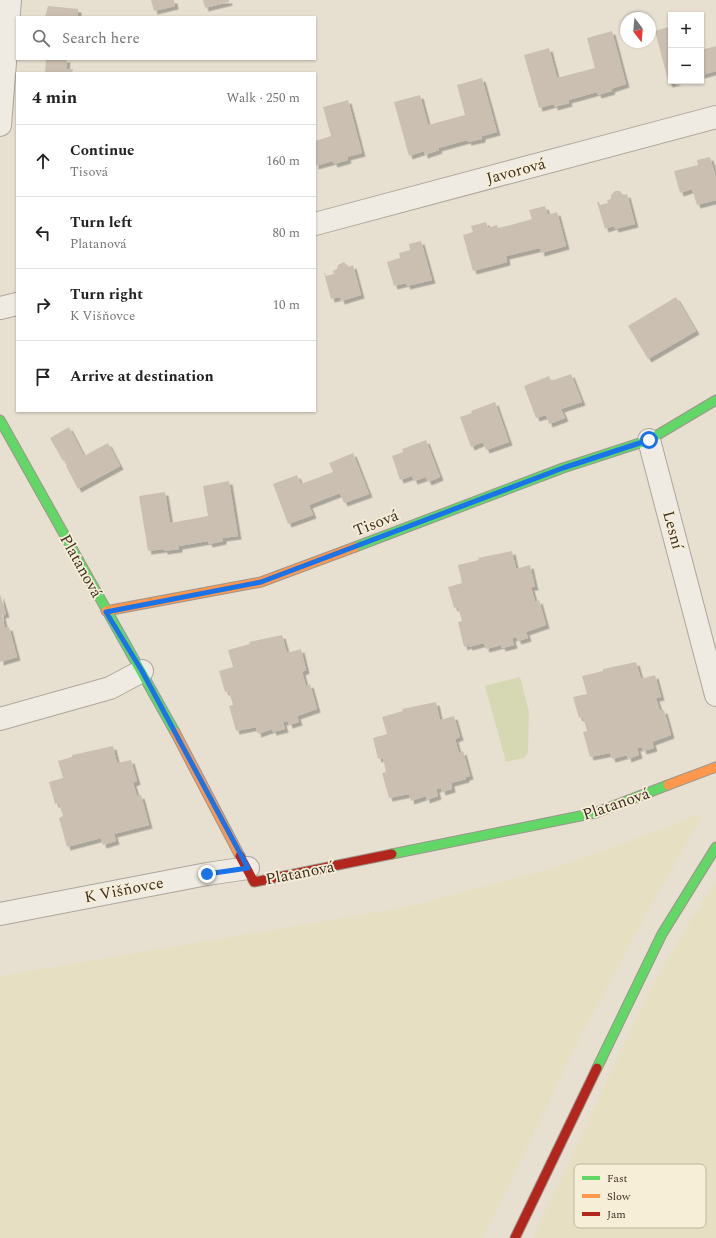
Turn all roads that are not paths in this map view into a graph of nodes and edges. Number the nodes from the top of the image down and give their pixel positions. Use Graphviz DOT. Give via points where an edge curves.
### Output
graph roads {
  1 [pos="10,0"];
  2 [pos="716,117"];
  3 [pos="0,125"];
  4 [pos="316,224"];
  5 [pos="16,304"];
  6 [pos="0,308"];
  7 [pos="716,400"];
  8 [pos="0,420"];
  9 [pos="649,440"];
  10 [pos="106,612"];
  11 [pos="142,671"];
  12 [pos="716,695"];
  13 [pos="0,719"];
  14 [pos="716,767"];
  15 [pos="716,847"];
  16 [pos="248,868"];
  17 [pos="0,914"];
  18 [pos="515,1238"];
  1 -- 3 [label="street"];
  2 -- 4 [label="street, Javorová"];
  5 -- 6 [label="street"];
  7 -- 9 [label="street"];
  8 -- 10 [label="street, Platanová"];
  9 -- 10 [label="street, Tisová" via="563,468 261,582"];
  9 -- 12 [label="street, Lesní"];
  10 -- 11 [label="street, Platanová"];
  11 -- 13 [label="street" via="110,688"];
  11 -- 16 [label="street, Platanová"];
  14 -- 16 [label="street, Platanová" via="595,813 254,882"];
  15 -- 18 [label="street" via="662,934"];
  16 -- 17 [label="street, K Višňovce"];
}
